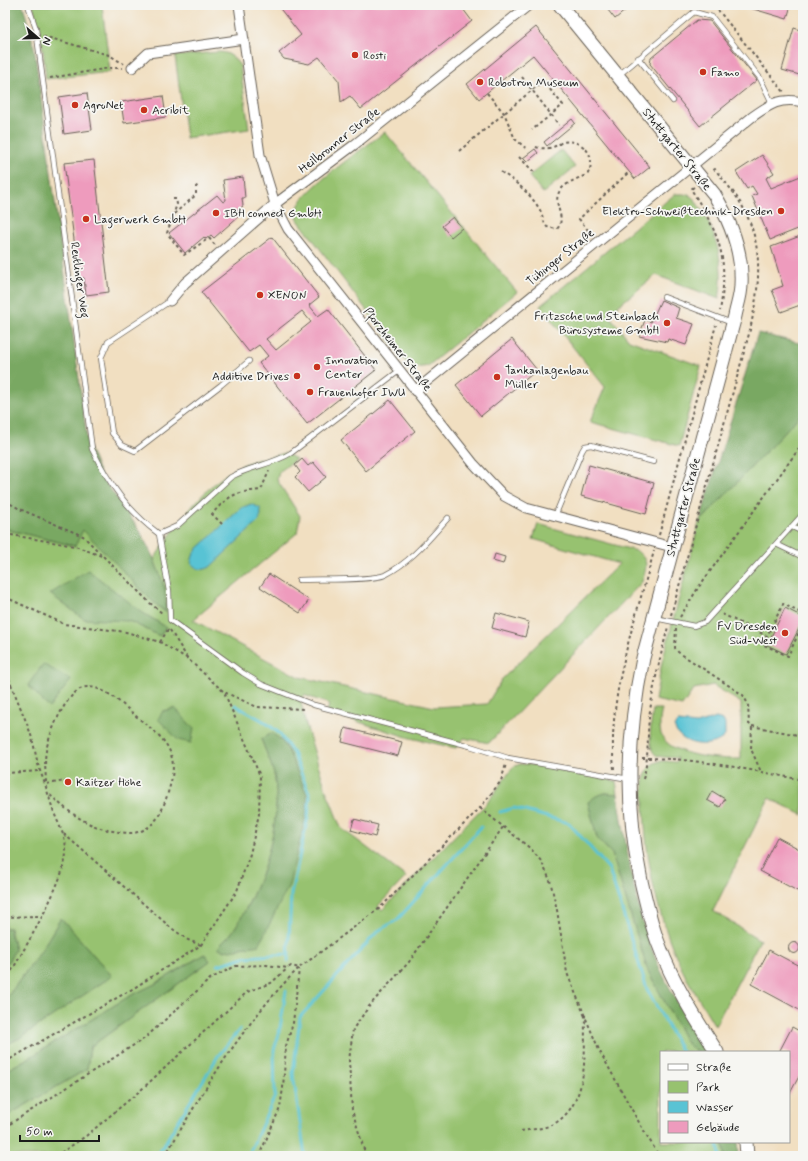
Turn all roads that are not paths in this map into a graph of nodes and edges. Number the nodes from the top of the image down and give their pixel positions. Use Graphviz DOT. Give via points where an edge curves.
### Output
graph roads {
  1 [pos="28,5"];
  2 [pos="239,5"];
  3 [pos="529,5"];
  4 [pos="560,5"];
  5 [pos="244,39"];
  6 [pos="638,58"];
  7 [pos="132,68"];
  8 [pos="618,76"];
  9 [pos="673,101"];
  10 [pos="803,102"];
  11 [pos="772,103"];
  12 [pos="691,166"];
  13 [pos="275,204"];
  14 [pos="664,297"];
  15 [pos="170,301"];
  16 [pos="733,324"];
  17 [pos="249,361"];
  18 [pos="400,370"];
  19 [pos="415,391"];
  20 [pos="654,462"];
  21 [pos="803,514"];
  22 [pos="555,516"];
  23 [pos="448,518"];
  24 [pos="792,526"];
  25 [pos="803,532"];
  26 [pos="159,534"];
  27 [pos="776,544"];
  28 [pos="672,547"];
  29 [pos="803,557"];
  30 [pos="299,580"];
  31 [pos="653,617"];
  32 [pos="629,779"];
  33 [pos="716,1051"];
  34 [pos="746,1143"];
  35 [pos="747,1156"];
  1 -- 26 [label="lane, Reutlinger Weg" via="37,37 92,449 105,476 140,520"];
  2 -- 5 [label="street, Pforzheimer Straße"];
  3 -- 13 [label="street, Heilbronner Straße" via="354,145"];
  4 -- 8 [label="main road, Stuttgarter Straße"];
  5 -- 7 [label="street" via="148,53"];
  5 -- 13 [label="street, Pforzheimer Straße" via="260,155"];
  6 -- 8 [label="lane"];
  6 -- 9 [label="lane"];
  6 -- 11 [label="lane" via="694,12 712,17 760,78"];
  8 -- 12 [label="main road, Stuttgarter Straße"];
  10 -- 11 [label="street, Tübinger Straße" via="790,99"];
  11 -- 12 [label="street, Tübinger Straße"];
  12 -- 16 [label="main road, Stuttgarter Straße" via="714,194 732,228 738,251 741,281"];
  12 -- 19 [label="street, Tübinger Straße"];
  13 -- 15 [label="street, Heilbronner Straße" via="185,283"];
  13 -- 18 [label="street, Pforzheimer Straße" via="288,229"];
  14 -- 16 [label="lane"];
  15 -- 17 [label="lane" via="108,342 101,358 112,433 122,445 135,451"];
  16 -- 28 [label="main road, Stuttgarter Straße"];
  18 -- 19 [label="street, Pforzheimer Straße"];
  18 -- 26 [label="lane" via="308,442 281,459 240,471 177,526"];
  19 -- 22 [label="street, Pforzheimer Straße" via="473,463 504,496 526,508"];
  20 -- 22 [label="lane" via="591,444 585,446"];
  21 -- 24 [label="lane"];
  22 -- 28 [label="street, Pforzheimer Straße"];
  23 -- 30 [label="lane" via="406,562 384,576"];
  24 -- 25 [label="lane"];
  24 -- 27 [label="lane"];
  26 -- 32 [label="lane" via="170,591 170,620 261,684 314,704 508,758"];
  27 -- 29 [label="lane"];
  27 -- 31 [label="lane" via="705,622 694,626"];
  28 -- 31 [label="main road, Stuttgarter Straße"];
  31 -- 32 [label="main road, Stuttgarter Straße" via="635,698"];
  32 -- 33 [label="main road, Stuttgarter Straße" via="637,861 658,945 685,1000"];
  34 -- 35 [label="main road"];
}
